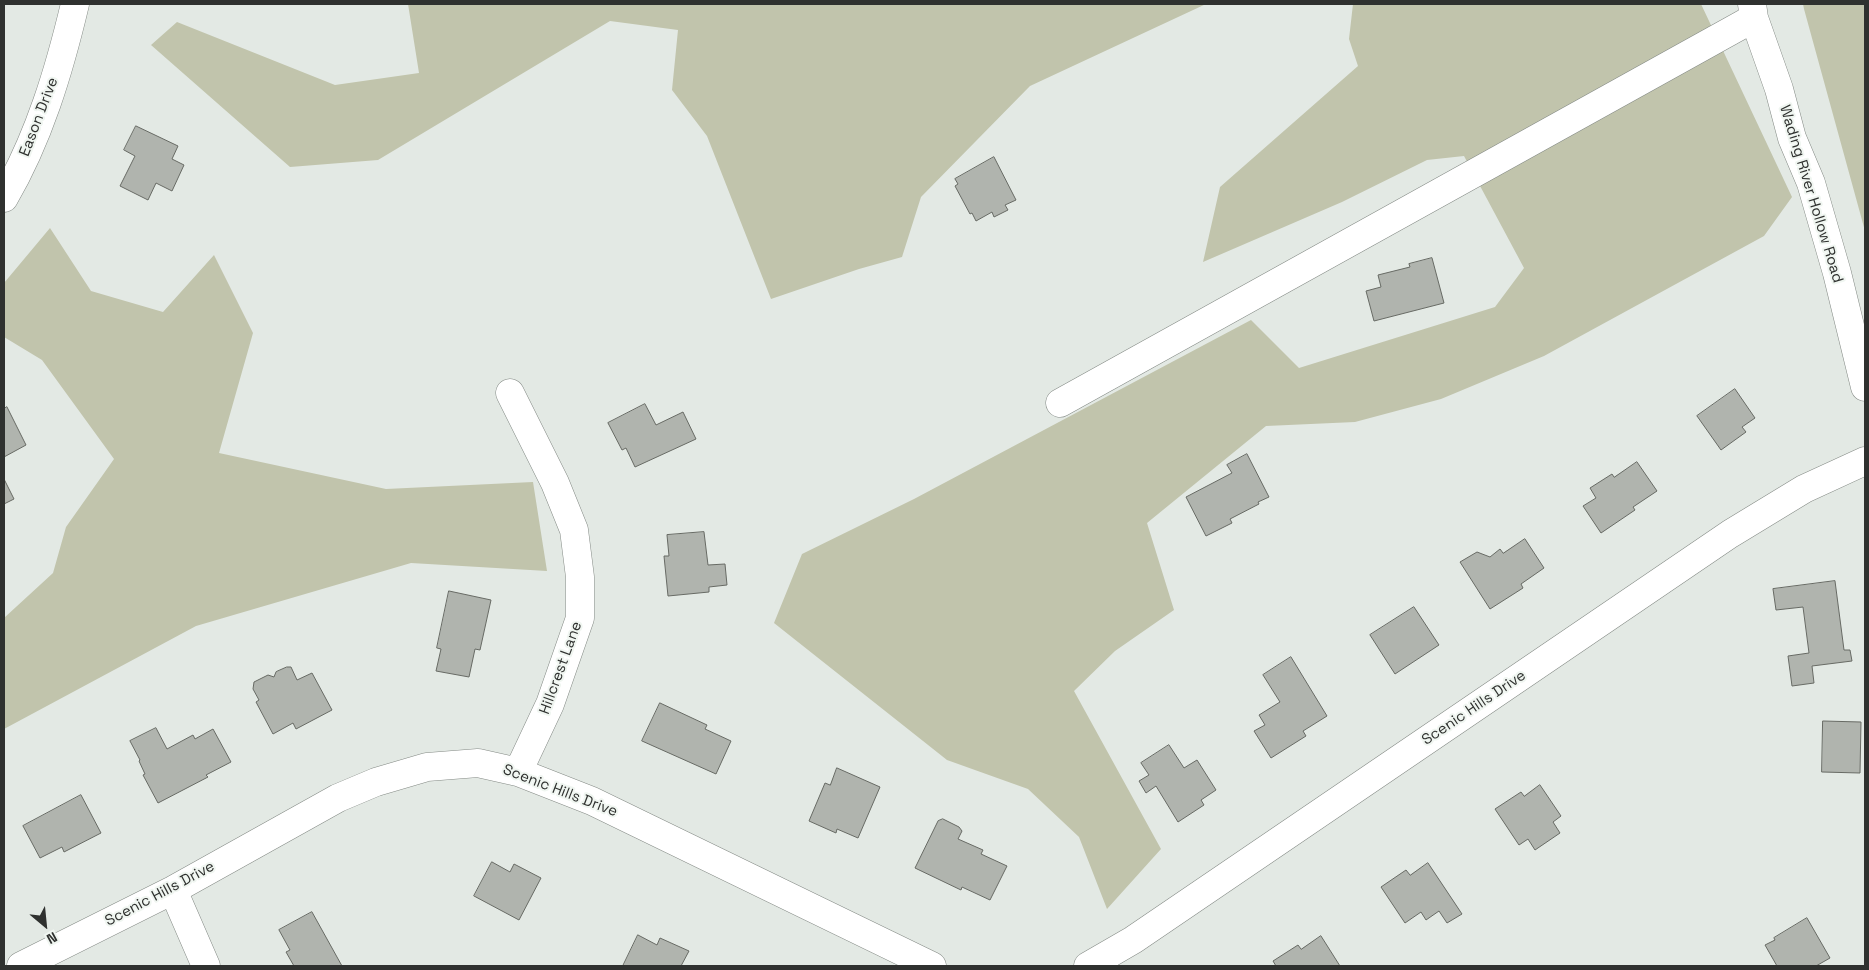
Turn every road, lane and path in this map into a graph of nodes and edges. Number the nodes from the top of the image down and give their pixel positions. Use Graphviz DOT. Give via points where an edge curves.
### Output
graph roads {
  1 [pos="75,4"];
  2 [pos="1753,11"];
  3 [pos="4,198"];
  4 [pos="1865,387"];
  5 [pos="510,393"];
  6 [pos="1060,404"];
  7 [pos="1865,461"];
  8 [pos="518,772"];
  9 [pos="173,890"];
  10 [pos="21,966"];
  11 [pos="206,966"];
  12 [pos="932,966"];
  13 [pos="1088,966"];
  1 -- 3 [label="street, Eason Drive" via="49,100"];
  2 -- 4 [label="street, Wading River Hollow Road" via="1837,273"];
  2 -- 6 [label="street"];
  5 -- 8 [label="street, Hillcrest Lane" via="555,483 574,530 580,577 580,618 550,704"];
  7 -- 13 [label="street, Scenic Hills Drive" via="1804,489 1730,534 1133,940"];
  8 -- 9 [label="street, Scenic Hills Drive" via="478,763 427,767 376,782 338,798"];
  8 -- 12 [label="street, Scenic Hills Drive" via="592,801"];
  9 -- 10 [label="street, Scenic Hills Drive"];
  9 -- 11 [label="street"];
}
